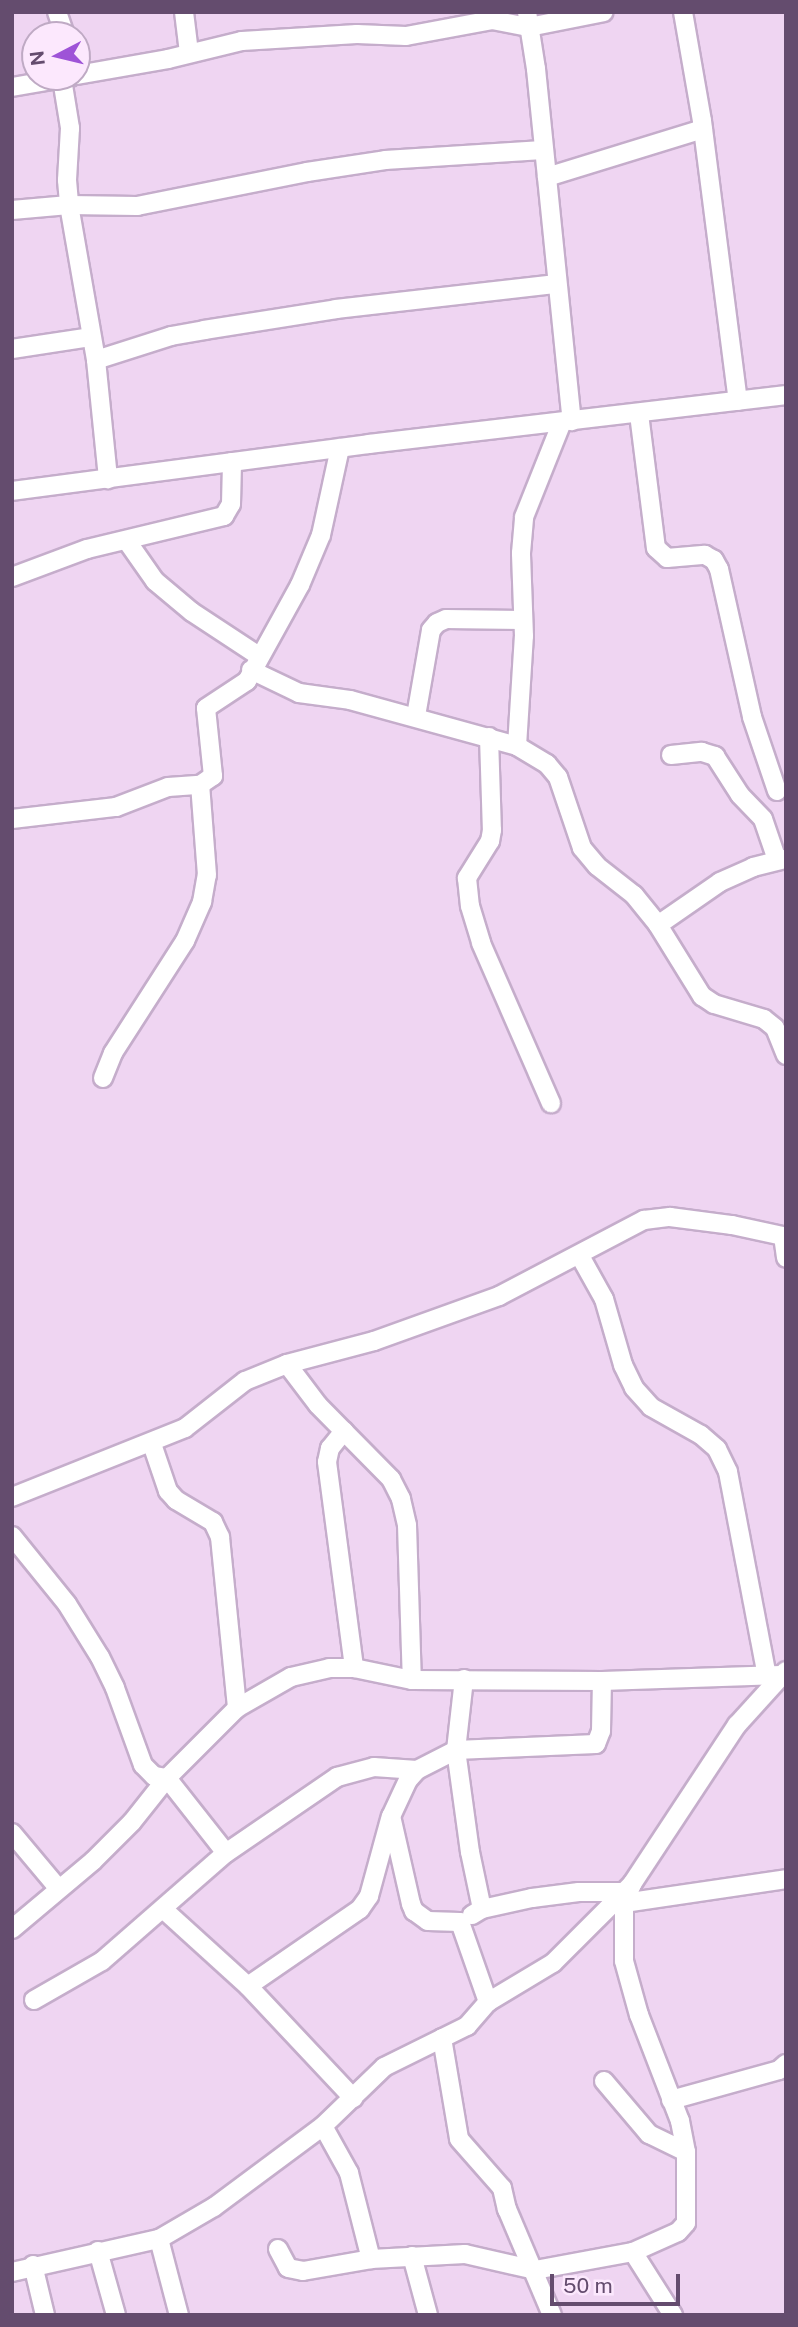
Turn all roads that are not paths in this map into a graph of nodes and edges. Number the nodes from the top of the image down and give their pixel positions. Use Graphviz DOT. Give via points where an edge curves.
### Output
graph roads {
  1 [pos="184,12"];
  2 [pos="604,12"];
  3 [pos="683,12"];
  4 [pos="528,20"];
  5 [pos="189,53"];
  6 [pos="91,71"];
  7 [pos="72,91"];
  8 [pos="703,129"];
  9 [pos="543,150"];
  10 [pos="547,177"];
  11 [pos="69,205"];
  12 [pos="12,209"];
  13 [pos="557,284"];
  14 [pos="90,337"];
  15 [pos="12,349"];
  16 [pos="96,360"];
  17 [pos="786,395"];
  18 [pos="738,401"];
  19 [pos="639,414"];
  20 [pos="567,422"];
  21 [pos="340,448"];
  22 [pos="232,462"];
  23 [pos="108,479"];
  24 [pos="12,491"];
  25 [pos="127,541"];
  26 [pos="12,577"];
  27 [pos="522,620"];
  28 [pos="255,663"];
  29 [pos="416,716"];
  30 [pos="489,737"];
  31 [pos="517,746"];
  32 [pos="671,755"];
  33 [pos="200,785"];
  34 [pos="781,790"];
  35 [pos="746,800"];
  36 [pos="12,819"];
  37 [pos="782,860"];
  38 [pos="658,925"];
  39 [pos="786,1055"];
  40 [pos="103,1078"];
  41 [pos="551,1103"];
  42 [pos="784,1236"];
  43 [pos="580,1256"];
  44 [pos="786,1258"];
  45 [pos="287,1364"];
  46 [pos="344,1431"];
  47 [pos="152,1444"];
  48 [pos="12,1497"];
  49 [pos="12,1536"];
  50 [pos="354,1668"];
  51 [pos="778,1674"];
  52 [pos="464,1679"];
  53 [pos="412,1680"];
  54 [pos="602,1681"];
  55 [pos="237,1708"];
  56 [pos="456,1750"];
  57 [pos="417,1770"];
  58 [pos="167,1778"];
  59 [pos="391,1816"];
  60 [pos="12,1833"];
  61 [pos="226,1853"];
  62 [pos="786,1879"];
  63 [pos="59,1889"];
  64 [pos="626,1893"];
  65 [pos="163,1909"];
  66 [pos="482,1909"];
  67 [pos="460,1922"];
  68 [pos="12,1929"];
  69 [pos="248,1986"];
  70 [pos="34,2000"];
  71 [pos="488,2002"];
  72 [pos="442,2038"];
  73 [pos="786,2064"];
  74 [pos="604,2081"];
  75 [pos="353,2098"];
  76 [pos="671,2099"];
  77 [pos="323,2126"];
  78 [pos="686,2152"];
  79 [pos="159,2239"];
  80 [pos="278,2249"];
  81 [pos="98,2251"];
  82 [pos="633,2252"];
  83 [pos="412,2256"];
  84 [pos="371,2259"];
  85 [pos="33,2265"];
  86 [pos="535,2270"];
  87 [pos="12,2272"];
  88 [pos="46,2315"];
  89 [pos="116,2315"];
  90 [pos="178,2315"];
  91 [pos="428,2315"];
  92 [pos="552,2315"];
  93 [pos="673,2315"];
  1 -- 5 [label="street"];
  2 -- 4 [label="street"];
  3 -- 8 [label="street"];
  4 -- 5 [label="street" via="478,21 406,36 250,40"];
  4 -- 9 [label="street"];
  5 -- 6 [label="street"];
  7 -- 11 [label="street" via="66,180"];
  8 -- 10 [label="street"];
  8 -- 18 [label="street"];
  9 -- 10 [label="street"];
  9 -- 11 [label="street" via="385,160 137,205"];
  10 -- 13 [label="street"];
  11 -- 12 [label="street"];
  11 -- 14 [label="street"];
  13 -- 16 [label="street" via="336,309 204,330"];
  13 -- 20 [label="street"];
  14 -- 15 [label="street"];
  14 -- 16 [label="street"];
  16 -- 23 [label="street"];
  17 -- 18 [label="street"];
  18 -- 19 [label="street"];
  19 -- 20 [label="street"];
  19 -- 34 [label="street" via="656,548 667,558 705,555 719,569 752,717"];
  20 -- 21 [label="street"];
  20 -- 27 [label="street" via="524,517"];
  21 -- 22 [label="street"];
  21 -- 28 [label="street" via="321,535 300,584"];
  22 -- 23 [label="street"];
  22 -- 25 [label="street" via="232,504 224,516"];
  23 -- 24 [label="street"];
  25 -- 26 [label="street" via="87,549"];
  25 -- 28 [label="street" via="155,581"];
  27 -- 29 [label="street" via="446,619 437,623 431,630"];
  27 -- 31 [label="street"];
  28 -- 29 [label="street" via="299,693"];
  28 -- 33 [label="street" via="241,688 206,708 213,776"];
  29 -- 30 [label="street"];
  30 -- 31 [label="street"];
  30 -- 41 [label="street" via="492,830 467,878 470,906 486,956"];
  31 -- 38 [label="street" via="547,764 558,777 582,848 634,895"];
  32 -- 35 [label="street" via="702,752 715,756"];
  33 -- 36 [label="street" via="157,790 116,807"];
  33 -- 40 [label="street" via="207,875 202,902 186,942 113,1053"];
  34 -- 35 [label="street"];
  35 -- 37 [label="street" via="763,819"];
  37 -- 38 [label="street" via="720,881"];
  38 -- 39 [label="street" via="702,996 764,1020 775,1028"];
  42 -- 43 [label="street" via="670,1217 644,1220"];
  42 -- 44 [label="street"];
  43 -- 45 [label="street" via="499,1296 374,1341"];
  43 -- 51 [label="street" via="604,1299 623,1365 635,1388 652,1407 717,1449 728,1472"];
  45 -- 46 [label="street"];
  45 -- 47 [label="street" via="245,1381 186,1429"];
  46 -- 50 [label="street" via="330,1448 327,1462"];
  46 -- 53 [label="street" via="391,1479 401,1499 407,1525"];
  47 -- 48 [label="street"];
  47 -- 55 [label="street" via="168,1491 214,1522 220,1537"];
  49 -- 58 [label="street" via="67,1604 100,1657 143,1765 154,1776"];
  50 -- 53 [label="street"];
  50 -- 55 [label="street" via="329,1668 291,1677"];
  51 -- 54 [label="street"];
  51 -- 64 [label="street" via="704,1771"];
  52 -- 53 [label="street"];
  52 -- 54 [label="street"];
  52 -- 56 [label="street"];
  54 -- 56 [label="street" via="601,1731 596,1744"];
  55 -- 58 [label="street"];
  56 -- 57 [label="street"];
  56 -- 66 [label="street"];
  57 -- 59 [label="street"];
  57 -- 61 [label="street" via="374,1767 337,1777"];
  58 -- 61 [label="street"];
  58 -- 63 [label="street" via="132,1822"];
  59 -- 67 [label="street" via="414,1911 428,1921"];
  59 -- 69 [label="street" via="369,1896 360,1909"];
  60 -- 63 [label="street"];
  61 -- 65 [label="street"];
  62 -- 64 [label="street"];
  63 -- 68 [label="street"];
  64 -- 66 [label="street" via="579,1892"];
  64 -- 71 [label="street" via="553,1963"];
  64 -- 76 [label="street" via="624,1961"];
  65 -- 69 [label="street"];
  65 -- 70 [label="street" via="102,1961"];
  66 -- 67 [label="street"];
  67 -- 71 [label="street"];
  69 -- 75 [label="street"];
  71 -- 72 [label="street" via="467,2025"];
  72 -- 75 [label="street" via="384,2067"];
  72 -- 86 [label="street" via="459,2139 502,2188"];
  73 -- 76 [label="street" via="779,2070"];
  74 -- 78 [label="street" via="649,2134"];
  75 -- 77 [label="street"];
  76 -- 78 [label="street"];
  77 -- 79 [label="street" via="214,2207"];
  77 -- 84 [label="street" via="349,2173"];
  78 -- 82 [label="street" via="686,2223 678,2232"];
  79 -- 81 [label="street"];
  79 -- 90 [label="street"];
  80 -- 84 [label="street" via="288,2268 303,2272"];
  81 -- 85 [label="street"];
  81 -- 89 [label="street"];
  82 -- 86 [label="street"];
  82 -- 93 [label="street"];
  83 -- 84 [label="street"];
  83 -- 86 [label="street" via="465,2254"];
  83 -- 91 [label="street"];
  85 -- 87 [label="street"];
  85 -- 88 [label="street"];
  86 -- 92 [label="street"];
}
